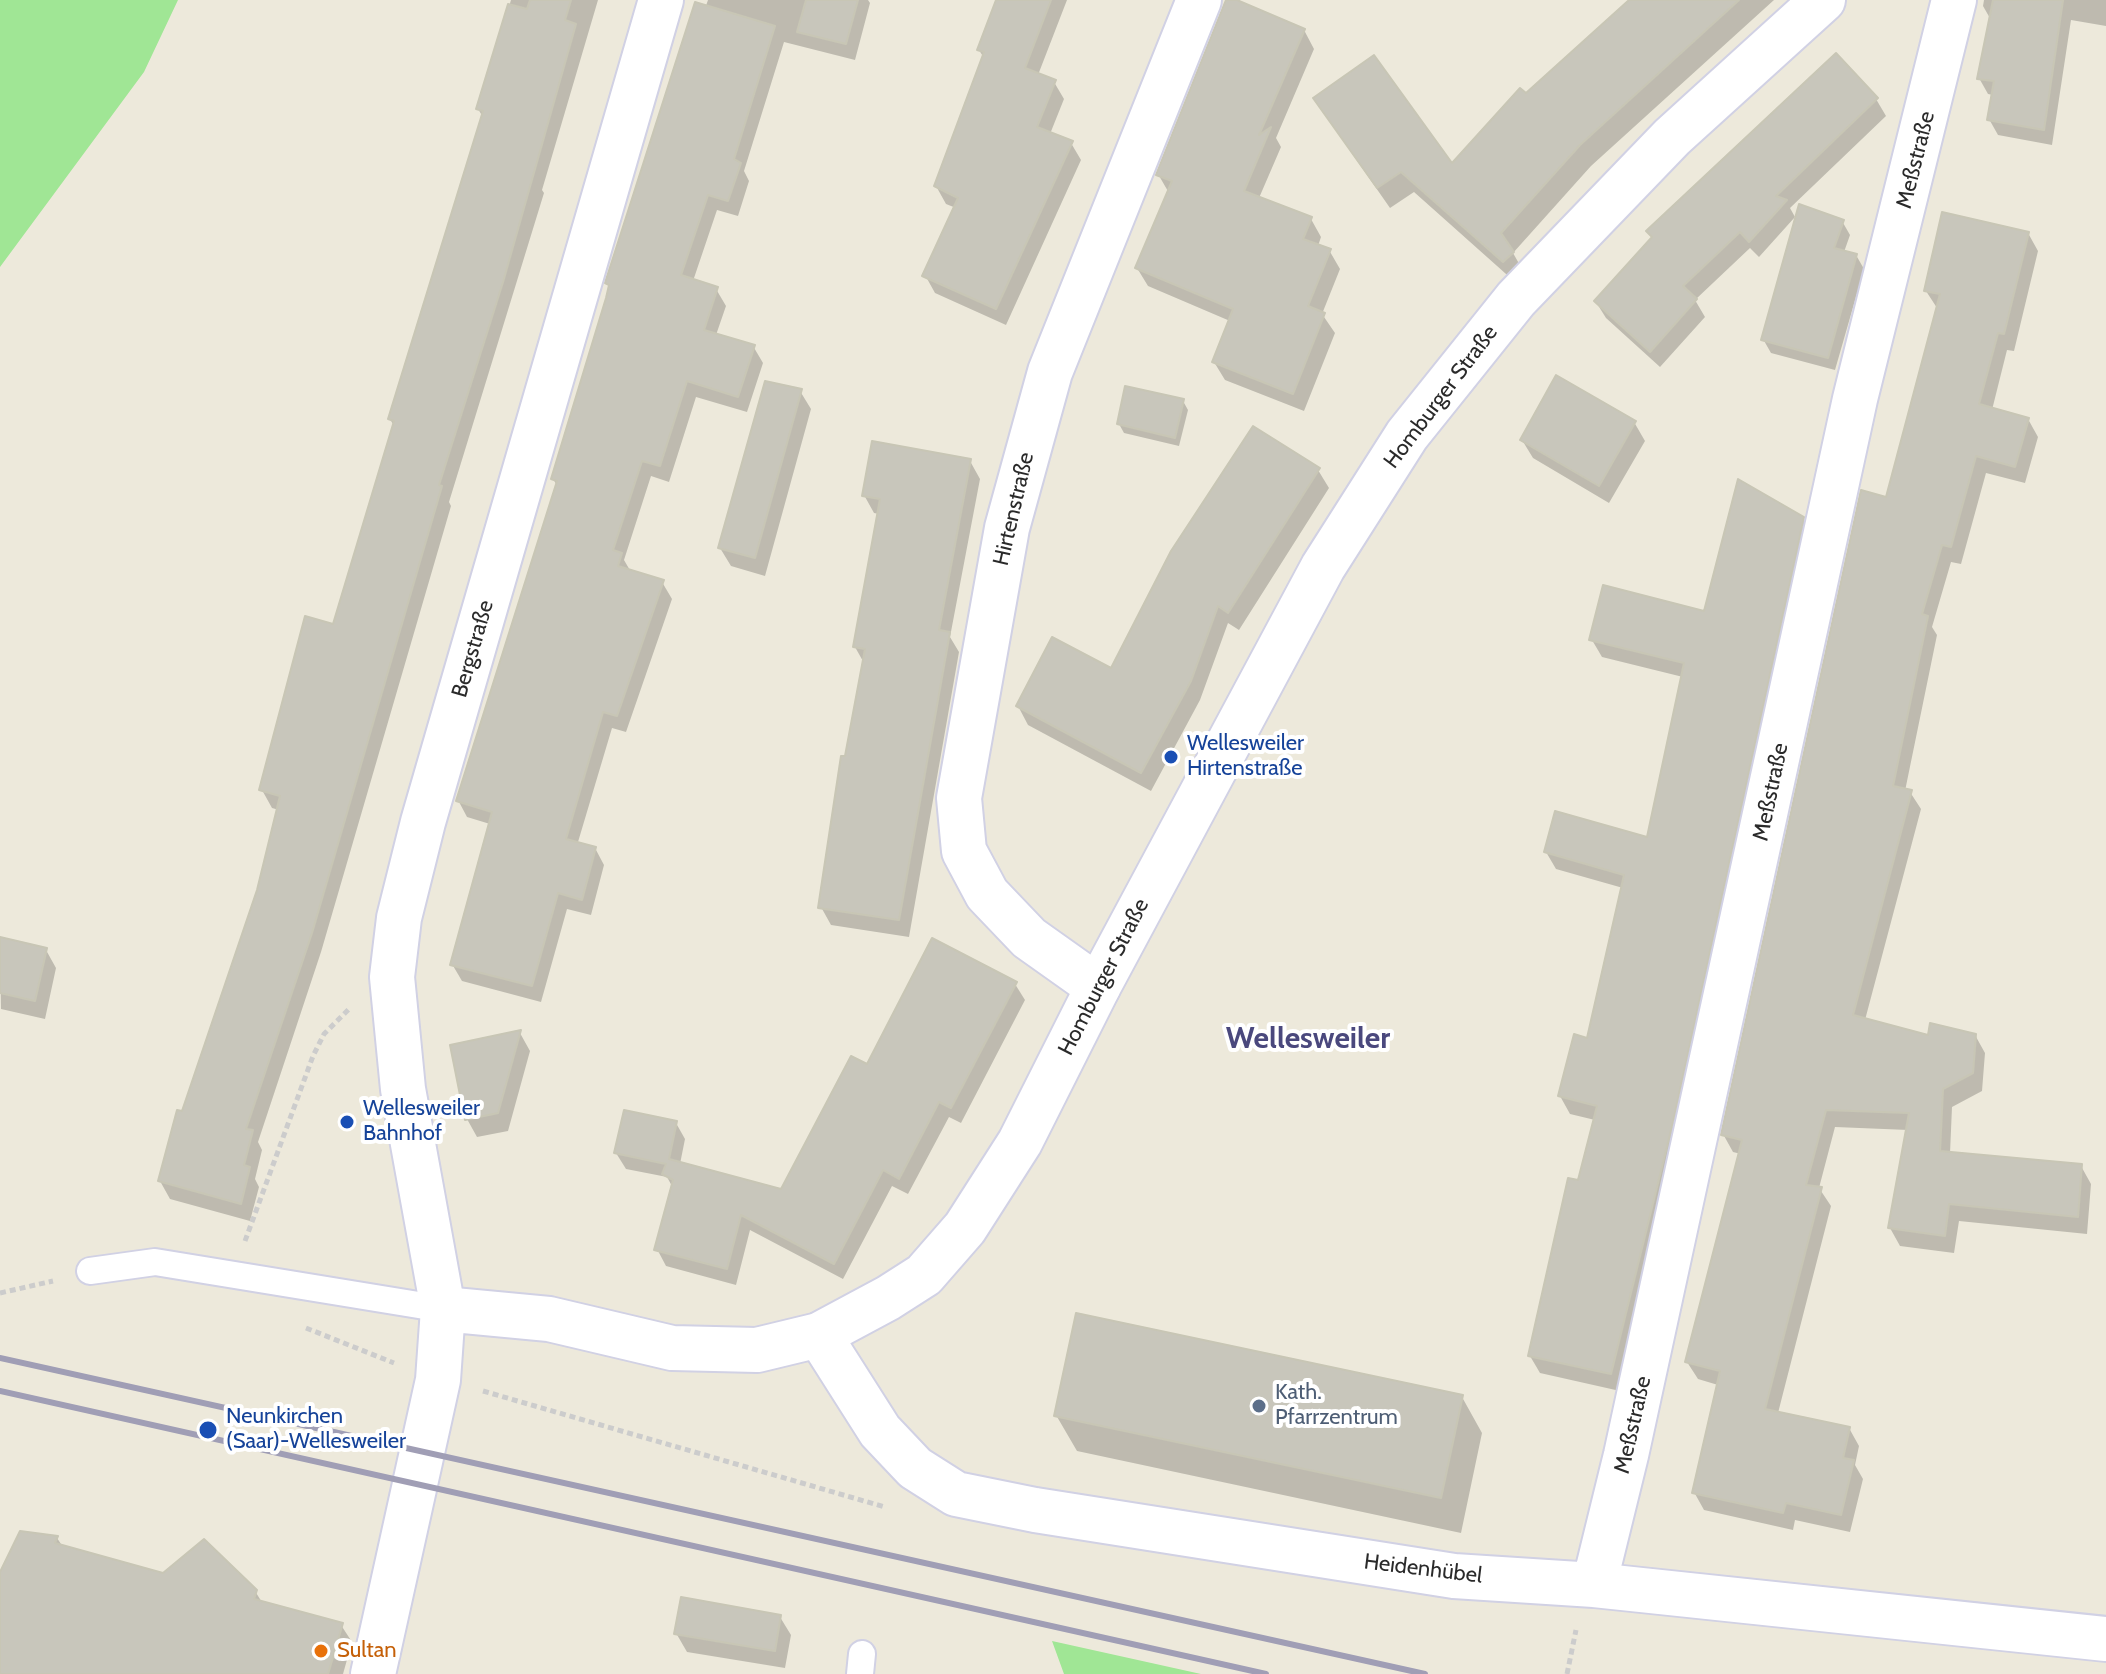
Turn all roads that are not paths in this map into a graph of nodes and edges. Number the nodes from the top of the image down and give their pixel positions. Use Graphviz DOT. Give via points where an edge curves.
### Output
graph roads {
  1 [pos="661,0"];
  2 [pos="1199,0"];
  3 [pos="1823,0"];
  4 [pos="1954,0"];
  5 [pos="1098,987"];
  6 [pos="90,1271"];
  7 [pos="443,1309"];
  8 [pos="819,1335"];
  9 [pos="1586,1602"];
  10 [pos="2106,1639"];
  11 [pos="373,1674"];
  1 -- 7 [label="street, Bergstraße" via="399,918 392,977 403,1089"];
  2 -- 5 [label="street, Hirtenstraße" via="1050,372 1007,528 959,798 964,851 987,894 1029,938"];
  3 -- 5 [label="street, Homburger Straße" via="1672,137 1516,299 1407,435 1323,567"];
  4 -- 9 [label="street, Meßstraße" via="1855,399 1626,1455"];
  5 -- 8 [label="street, Homburger Straße" via="1020,1142 965,1228 924,1275"];
  6 -- 7 [label="lane" via="155,1262"];
  7 -- 8 [label="street, Homburger Straße" via="549,1319 672,1348 757,1350"];
  7 -- 11 [label="street" via="438,1380"];
  8 -- 9 [label="street, Heidenhübel" via="880,1431 915,1468 956,1494"];
  9 -- 10 [label="street, Heidenhübel"];
}
